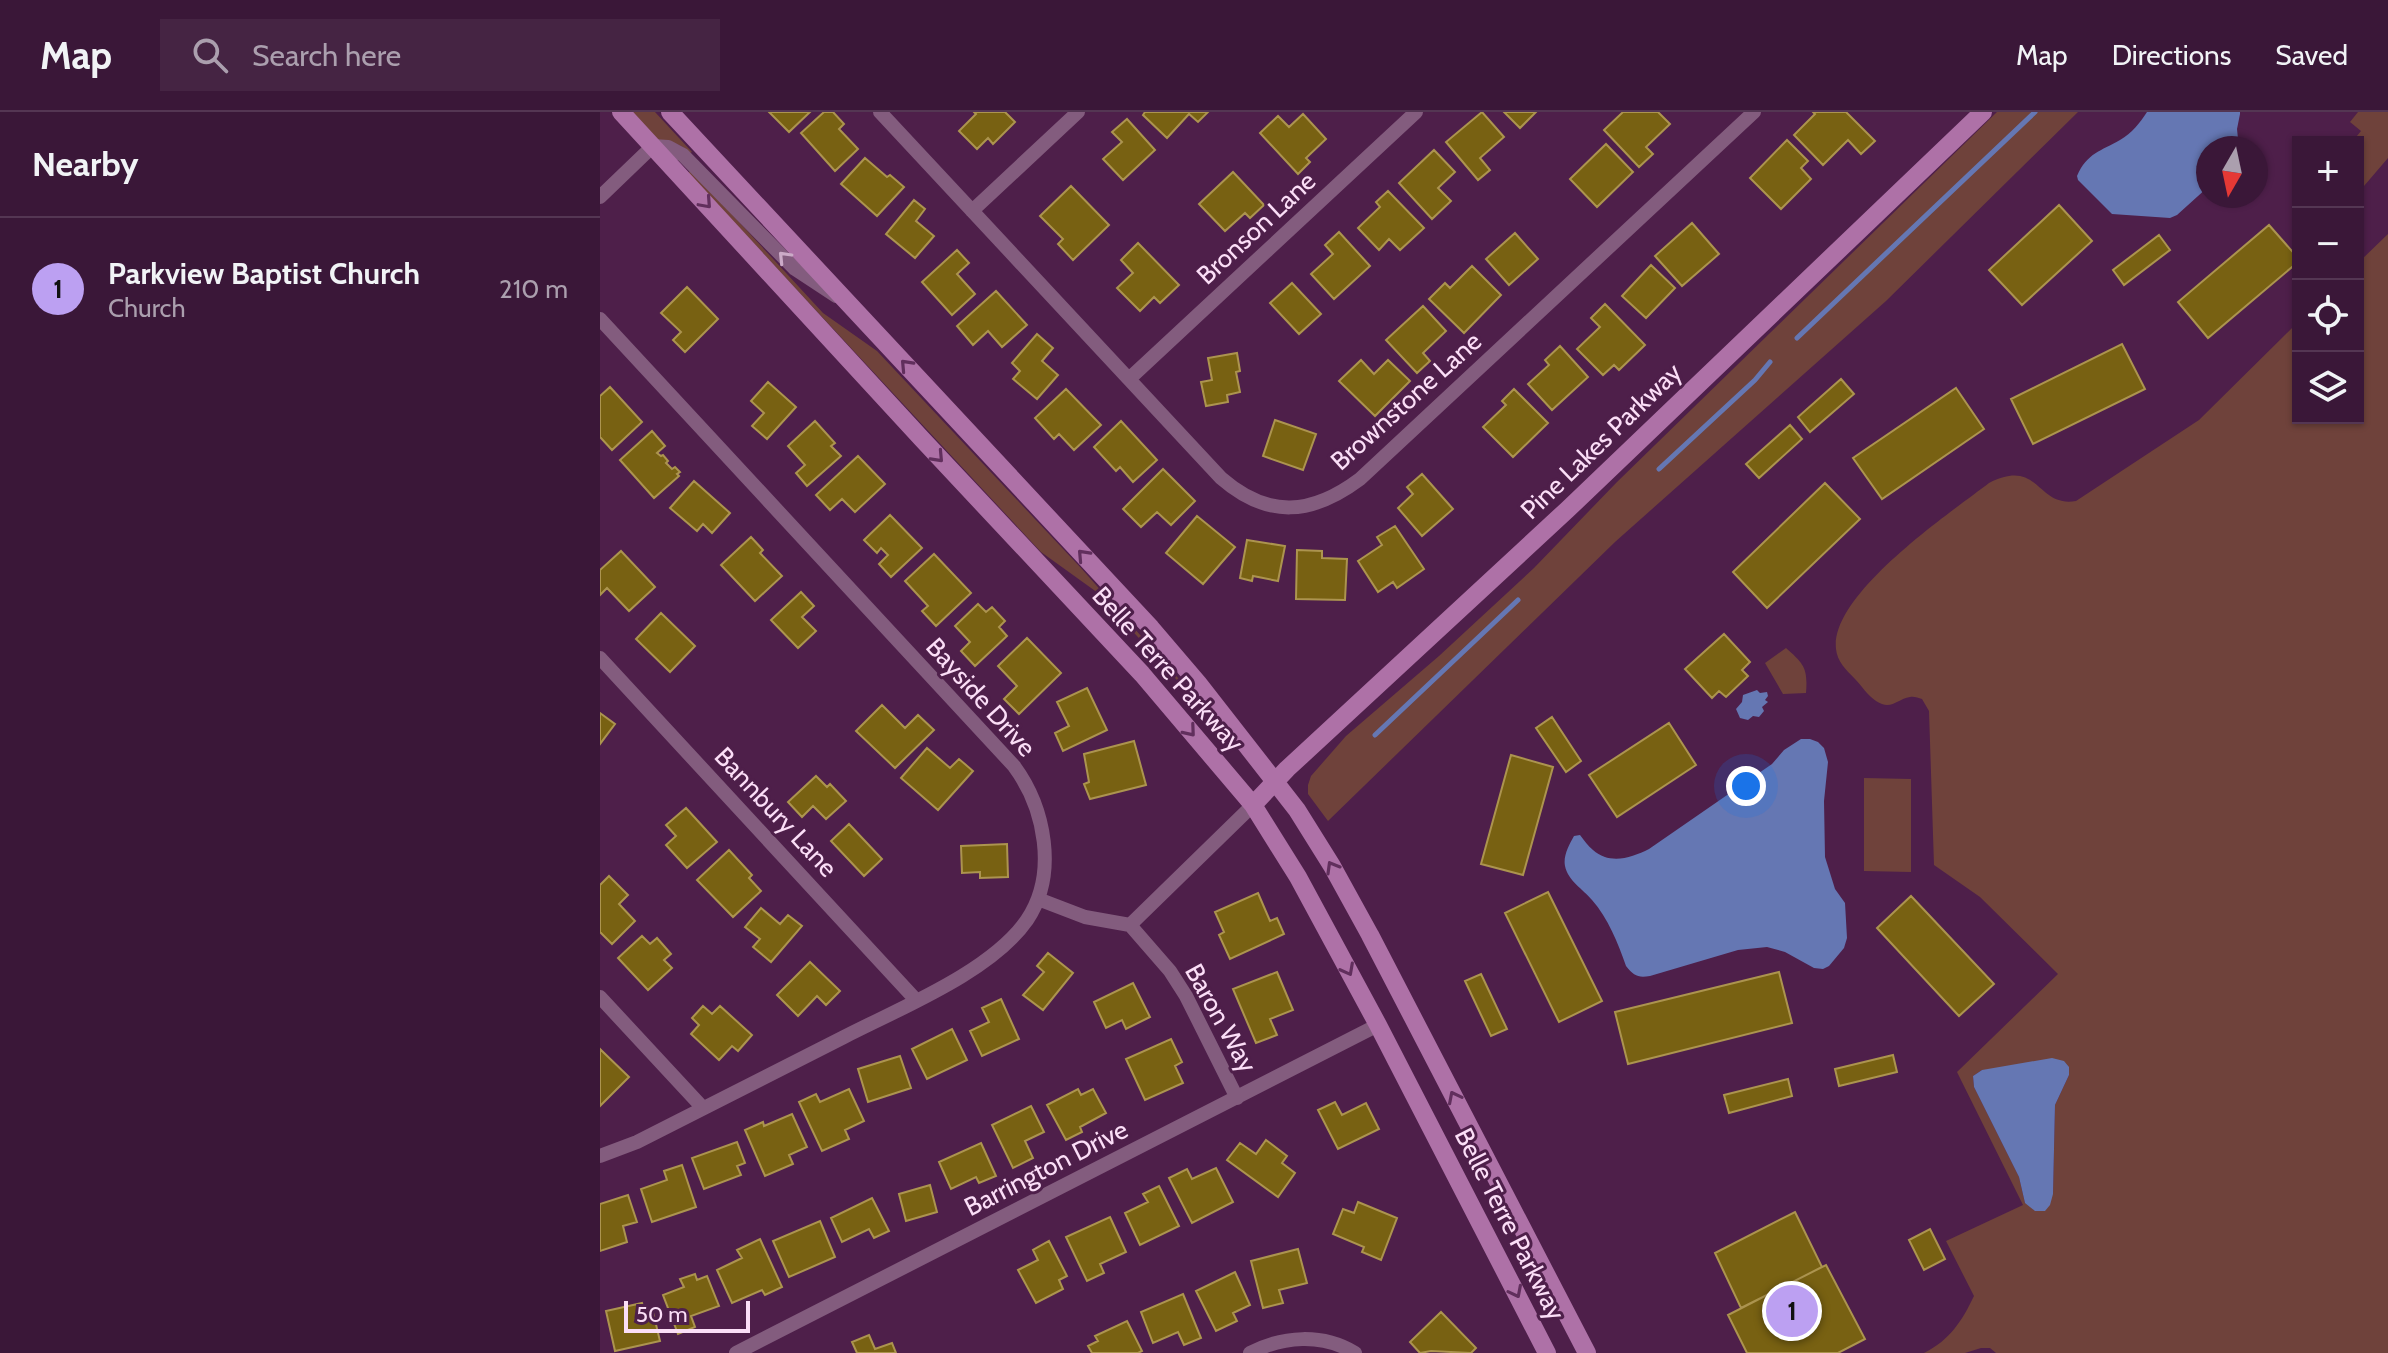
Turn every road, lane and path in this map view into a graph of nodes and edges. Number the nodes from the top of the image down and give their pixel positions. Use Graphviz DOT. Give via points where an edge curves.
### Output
graph roads {
  1 [pos="621,112"];
  2 [pos="670,112"];
  3 [pos="880,112"];
  4 [pos="1078,112"];
  5 [pos="1416,112"];
  6 [pos="1754,112"];
  7 [pos="1983,112"];
  8 [pos="653,146"];
  9 [pos="600,197"];
  10 [pos="972,211"];
  11 [pos="847,302"];
  12 [pos="600,319"];
  13 [pos="1129,379"];
  14 [pos="600,658"];
  15 [pos="1275,781"];
  16 [pos="1253,805"];
  17 [pos="1038,899"];
  18 [pos="1130,925"];
  19 [pos="600,997"];
  20 [pos="916,1000"];
  21 [pos="1378,1025"];
  22 [pos="1237,1098"];
  23 [pos="703,1108"];
  24 [pos="600,1156"];
  25 [pos="736,1353"];
  26 [pos="1250,1353"];
  27 [pos="1355,1353"];
  28 [pos="1547,1353"];
  29 [pos="1587,1353"];
  1 -- 8 [label="main road, Belle Terre Parkway"];
  2 -- 11 [label="main road, Belle Terre Parkway"];
  3 -- 10 [label="street, Brownstone Lane"];
  4 -- 10 [label="street"];
  5 -- 13 [label="street, Bronson Lane"];
  6 -- 13 [label="street, Brownstone Lane" via="1360,479 1317,504 1271,506 1238,492"];
  7 -- 15 [label="main road, Pine Lakes Parkway"];
  8 -- 9 [label="street"];
  11 -- 8 [label="street, one-way" via="795,269 683,155"];
  8 -- 16 [label="main road, Belle Terre Parkway, one-way" via="1142,674"];
  10 -- 13 [label="street, Brownstone Lane"];
  15 -- 11 [label="main road, Belle Terre Parkway, one-way" via="1151,628"];
  12 -- 17 [label="street, Bayside Drive" via="1014,766 1041,820"];
  14 -- 20 [label="street, Bannbury Lane"];
  15 -- 16 [label="main road, Pine Lakes Parkway"];
  29 -- 15 [label="main road, Belle Terre Parkway, one-way" via="1370,935 1316,839"];
  16 -- 18 [label="street"];
  16 -- 21 [label="main road, Belle Terre Parkway, one-way"];
  17 -- 18 [label="street" via="1085,917"];
  17 -- 20 [label="street, Bayside Drive" via="996,953"];
  18 -- 22 [label="street, Baron Way" via="1186,996"];
  19 -- 23 [label="street"];
  20 -- 23 [label="street, Bayside Drive"];
  21 -- 22 [label="street, Barrington Drive"];
  21 -- 28 [label="main road, Belle Terre Parkway, one-way"];
  22 -- 25 [label="street, Barrington Drive"];
  23 -- 24 [label="street, Bayside Drive"];
  26 -- 27 [label="street" via="1300,1339 1325,1340"];
}
